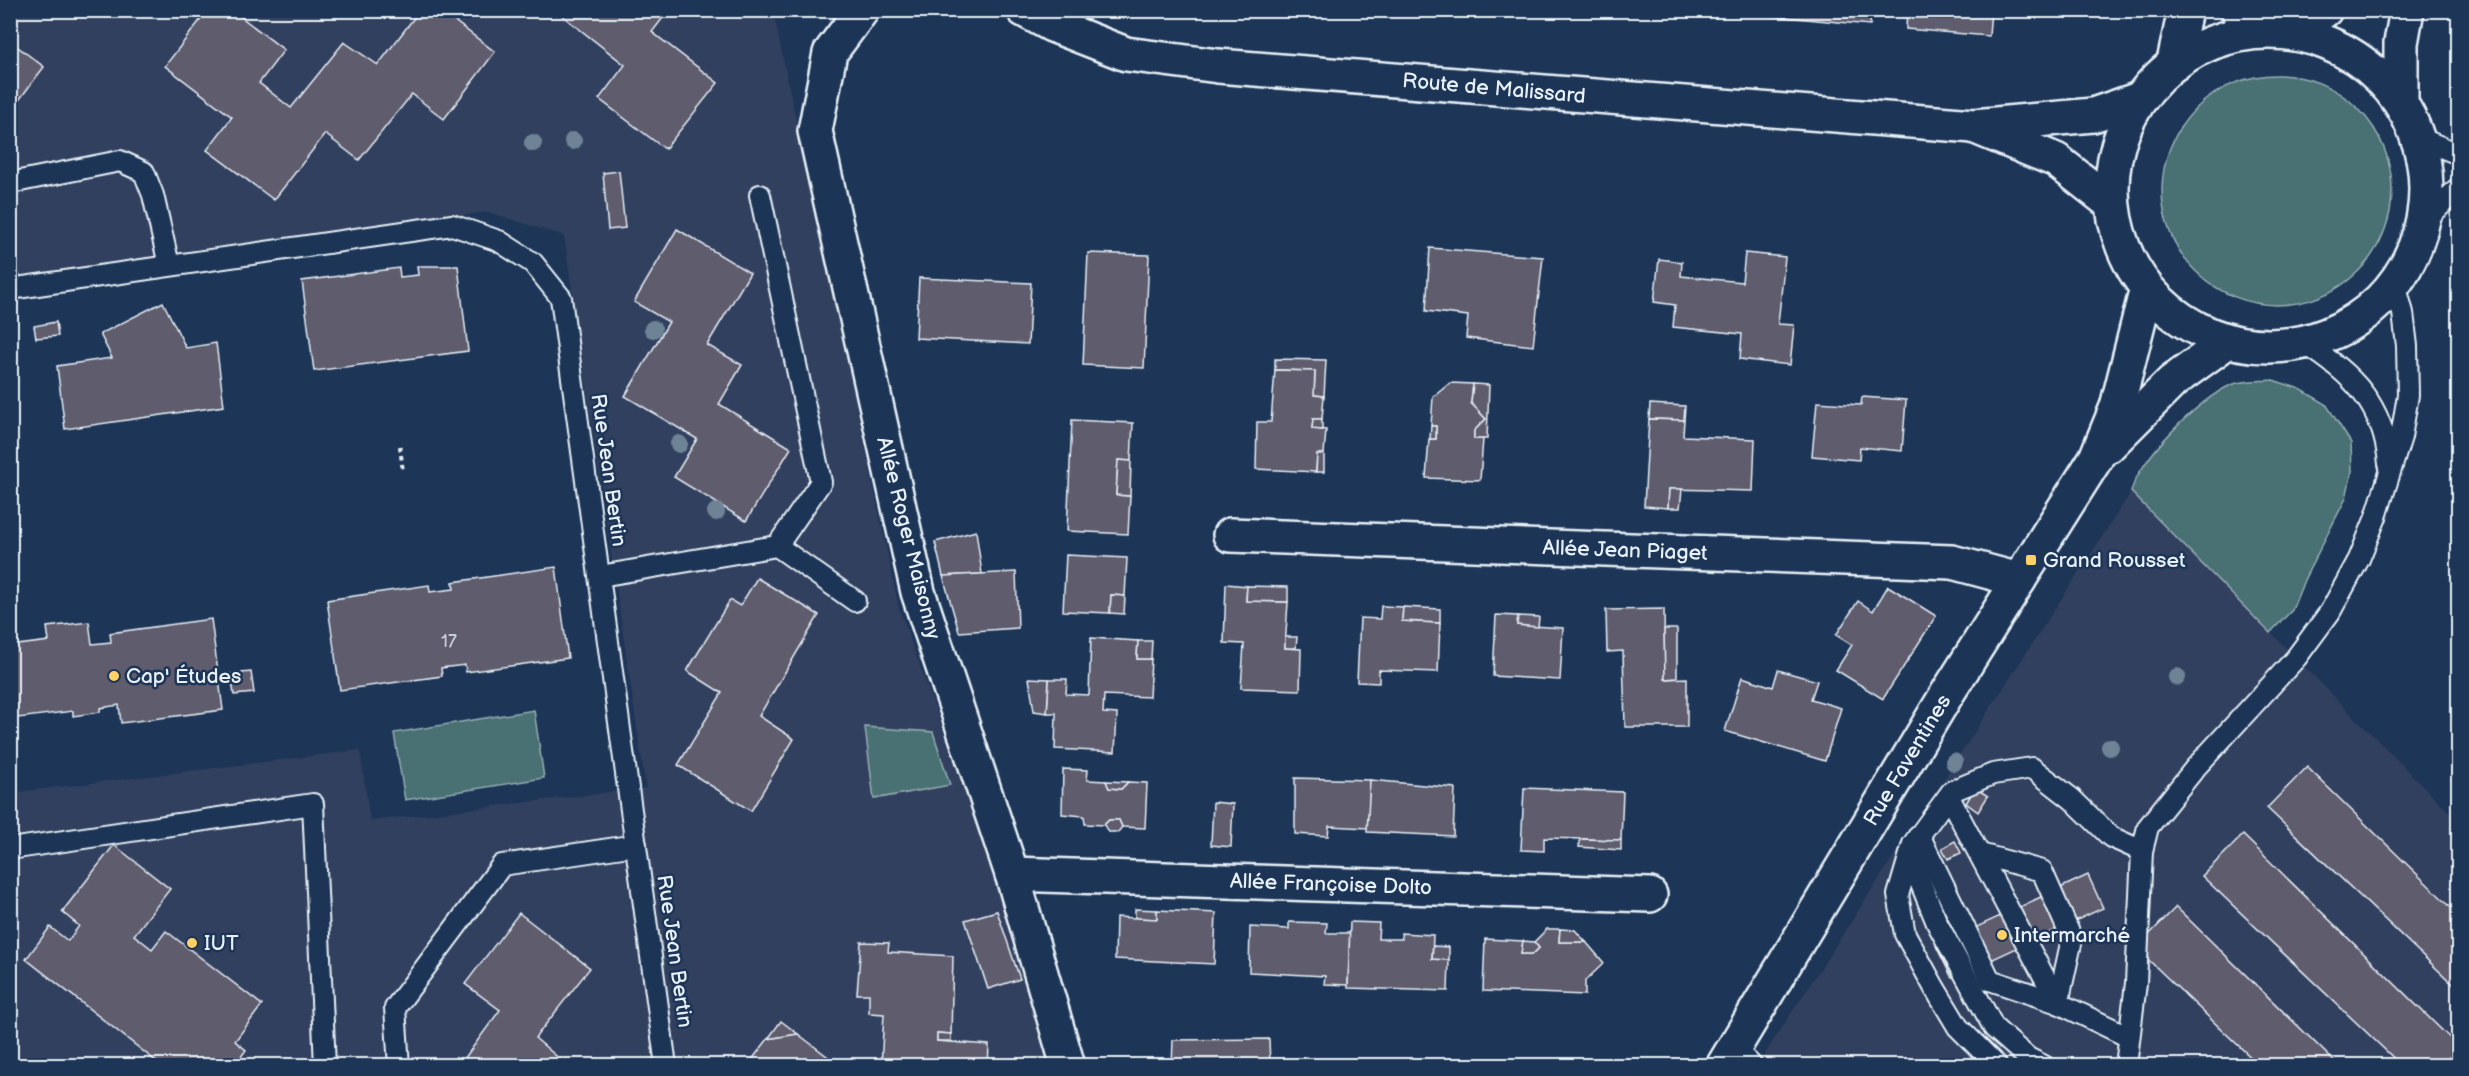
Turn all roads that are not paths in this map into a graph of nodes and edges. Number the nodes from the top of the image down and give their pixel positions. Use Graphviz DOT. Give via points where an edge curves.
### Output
graph roads {
  1 [pos="862,10"];
  2 [pos="1024,10"];
  3 [pos="2185,10"];
  4 [pos="2325,10"];
  5 [pos="2407,10"];
  6 [pos="2248,21"];
  7 [pos="2295,33"];
  8 [pos="2174,62"];
  9 [pos="2139,99"];
  10 [pos="2401,104"];
  11 [pos="1974,126"];
  12 [pos="2417,137"];
  13 [pos="2458,154"];
  14 [pos="10,183"];
  15 [pos="2458,188"];
  16 [pos="760,195"];
  17 [pos="2112,204"];
  18 [pos="2423,223"];
  19 [pos="169,265"];
  20 [pos="2395,284"];
  21 [pos="2147,288"];
  22 [pos="10,289"];
  23 [pos="2228,341"];
  24 [pos="2304,343"];
  25 [pos="2096,458"];
  26 [pos="2390,469"];
  27 [pos="1230,535"];
  28 [pos="777,546"];
  29 [pos="600,576"];
  30 [pos="2019,580"];
  31 [pos="855,601"];
  32 [pos="1949,797"];
  33 [pos="1916,840"];
  34 [pos="636,845"];
  35 [pos="10,849"];
  36 [pos="2142,851"];
  37 [pos="1980,854"];
  38 [pos="1011,874"];
  39 [pos="1650,895"];
  40 [pos="2058,1003"];
  41 [pos="2129,1037"];
  42 [pos="1736,1060"];
  43 [pos="326,1065"];
  44 [pos="399,1065"];
  45 [pos="666,1065"];
  46 [pos="1068,1065"];
  47 [pos="1997,1065"];
  48 [pos="2044,1065"];
  49 [pos="2126,1065"];
  1 -- 38 [label="street, Allée Roger Maisonny" via="830,53 815,131 918,592"];
  2 -- 11 [label="street, Route de Malissard" via="1125,54 1218,66"];
  3 -- 8 [label="street"];
  4 -- 7 [label="street"];
  5 -- 10 [label="street" via="2401,43"];
  6 -- 7 [label="street"];
  6 -- 8 [label="street"];
  7 -- 10 [label="street" via="2336,47 2373,71"];
  8 -- 9 [label="street"];
  9 -- 11 [label="street, Route de Malissard" via="2093,115"];
  9 -- 17 [label="street" via="2122,132 2113,167"];
  10 -- 12 [label="street"];
  11 -- 17 [label="street, Route de Malissard" via="2056,160"];
  12 -- 13 [label="lane"];
  12 -- 18 [label="street" via="2426,179"];
  14 -- 19 [label="lane" via="120,161 144,172"];
  15 -- 18 [label="lane"];
  16 -- 28 [label="lane" via="821,482"];
  17 -- 21 [label="street" via="2123,249"];
  18 -- 20 [label="street" via="2412,255"];
  19 -- 22 [label="lane, Rue Jean Bertin"];
  19 -- 29 [label="lane, Rue Jean Bertin" via="452,225 499,241 533,263 561,298"];
  20 -- 24 [label="street" via="2369,311 2338,331"];
  20 -- 26 [label="lane" via="2407,346 2408,395 2401,437"];
  21 -- 23 [label="street" via="2183,322"];
  21 -- 25 [label="street, Rue Faventines" via="2117,407"];
  23 -- 24 [label="street" via="2266,346"];
  23 -- 25 [label="street, Rue Faventines" via="2173,381"];
  24 -- 26 [label="lane" via="2335,362 2376,413 2384,427"];
  25 -- 30 [label="street, Rue Faventines"];
  26 -- 36 [label="lane" via="2359,559 2330,612 2296,658 2196,767 2148,827"];
  27 -- 30 [label="street, Allée Jean Piaget" via="1952,562"];
  28 -- 29 [label="lane"];
  28 -- 31 [label="lane"];
  29 -- 34 [label="lane, Rue Jean Bertin"];
  30 -- 42 [label="street, Rue Faventines"];
  32 -- 33 [label="lane"];
  32 -- 36 [label="lane" via="1952,791 1993,774 2032,768 2111,837"];
  32 -- 37 [label="lane"];
  33 -- 40 [label="lane" via="1990,980"];
  33 -- 47 [label="lane" via="1898,895 1905,934 1958,1026"];
  33 -- 48 [label="lane" via="1919,879 1937,922 1994,1028 2028,1058"];
  34 -- 44 [label="lane" via="502,865 395,1008"];
  34 -- 45 [label="lane, Rue Jean Bertin"];
  35 -- 43 [label="lane" via="313,804"];
  36 -- 41 [label="lane" via="2136,983"];
  37 -- 40 [label="lane"];
  37 -- 40 [label="lane" via="2042,872 2072,939"];
  38 -- 39 [label="street, Allée Françoise Dolto"];
  38 -- 46 [label="street, Allée Roger Maisonny"];
  40 -- 41 [label="lane"];
  41 -- 49 [label="lane"];
}
